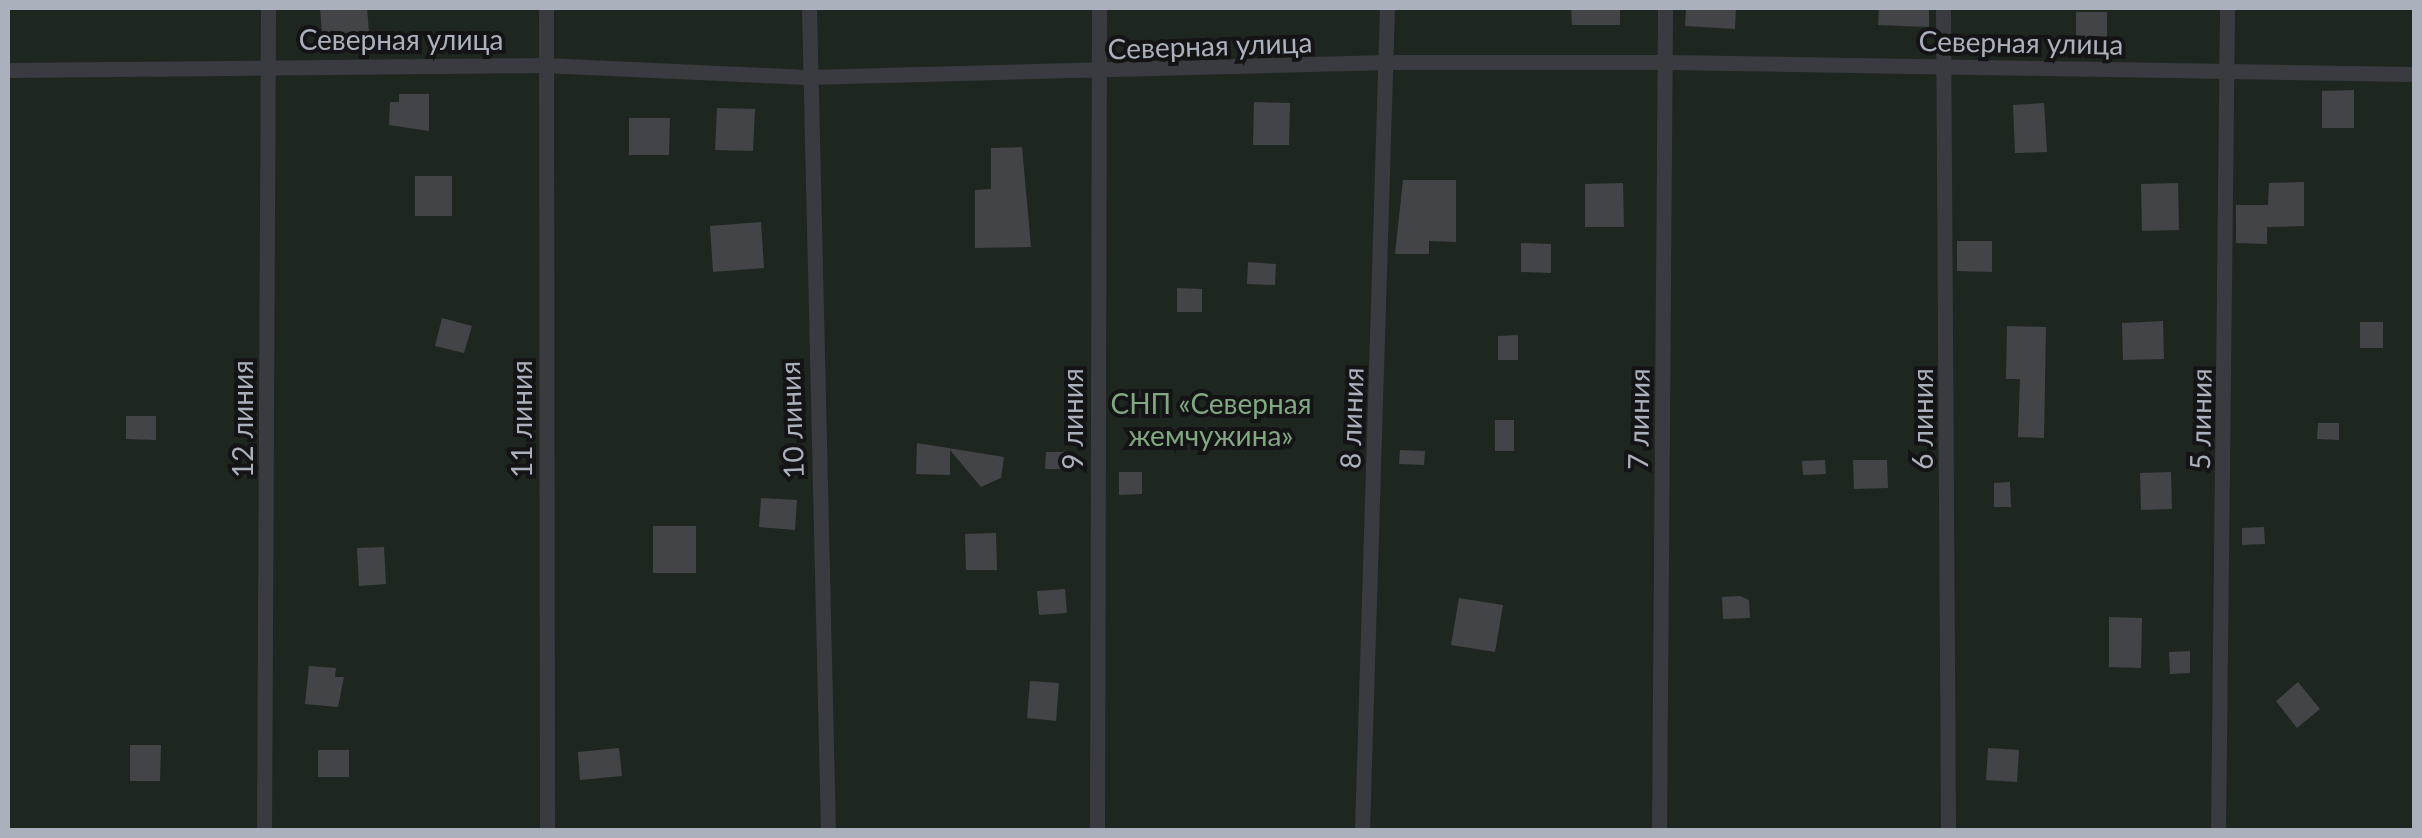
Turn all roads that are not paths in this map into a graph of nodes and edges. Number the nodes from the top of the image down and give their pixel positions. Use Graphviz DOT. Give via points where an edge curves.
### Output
graph roads {
  1 [pos="268,8"];
  2 [pos="546,8"];
  3 [pos="809,8"];
  4 [pos="1100,8"];
  5 [pos="1387,8"];
  6 [pos="1665,8"];
  7 [pos="1944,8"];
  8 [pos="2228,8"];
  9 [pos="1389,62"];
  10 [pos="1668,62"];
  11 [pos="269,63"];
  12 [pos="544,65"];
  13 [pos="1946,65"];
  14 [pos="8,70"];
  15 [pos="2230,73"];
  16 [pos="1098,74"];
  17 [pos="2414,74"];
  18 [pos="807,78"];
  19 [pos="264,830"];
  20 [pos="547,830"];
  21 [pos="828,830"];
  22 [pos="1097,830"];
  23 [pos="1362,830"];
  24 [pos="1658,830"];
  25 [pos="1948,830"];
  26 [pos="2218,830"];
  1 -- 11 [label="street, 12 линия"];
  2 -- 12 [label="street, 11 линия"];
  3 -- 18 [label="street, 10 линия"];
  4 -- 16 [label="street, 9 линия"];
  5 -- 9 [label="street, 8 линия"];
  6 -- 10 [label="street, 7 линия"];
  7 -- 13 [label="street, 6 линия"];
  8 -- 15 [label="street, 5 линия"];
  9 -- 10 [label="street, Северная улица"];
  9 -- 16 [label="street, Северная улица"];
  9 -- 23 [label="street, 8 линия"];
  10 -- 13 [label="street, Северная улица"];
  10 -- 24 [label="street, 7 линия"];
  11 -- 12 [label="street, Северная улица"];
  11 -- 14 [label="street, Северная улица"];
  11 -- 19 [label="street, 12 линия"];
  12 -- 18 [label="street, Северная улица"];
  12 -- 20 [label="street, 11 линия"];
  13 -- 15 [label="street, Северная улица"];
  13 -- 25 [label="street, 6 линия"];
  15 -- 17 [label="street, Северная улица"];
  15 -- 26 [label="street, 5 линия"];
  16 -- 18 [label="street, Северная улица"];
  16 -- 22 [label="street, 9 линия"];
  18 -- 21 [label="street, 10 линия"];
}
